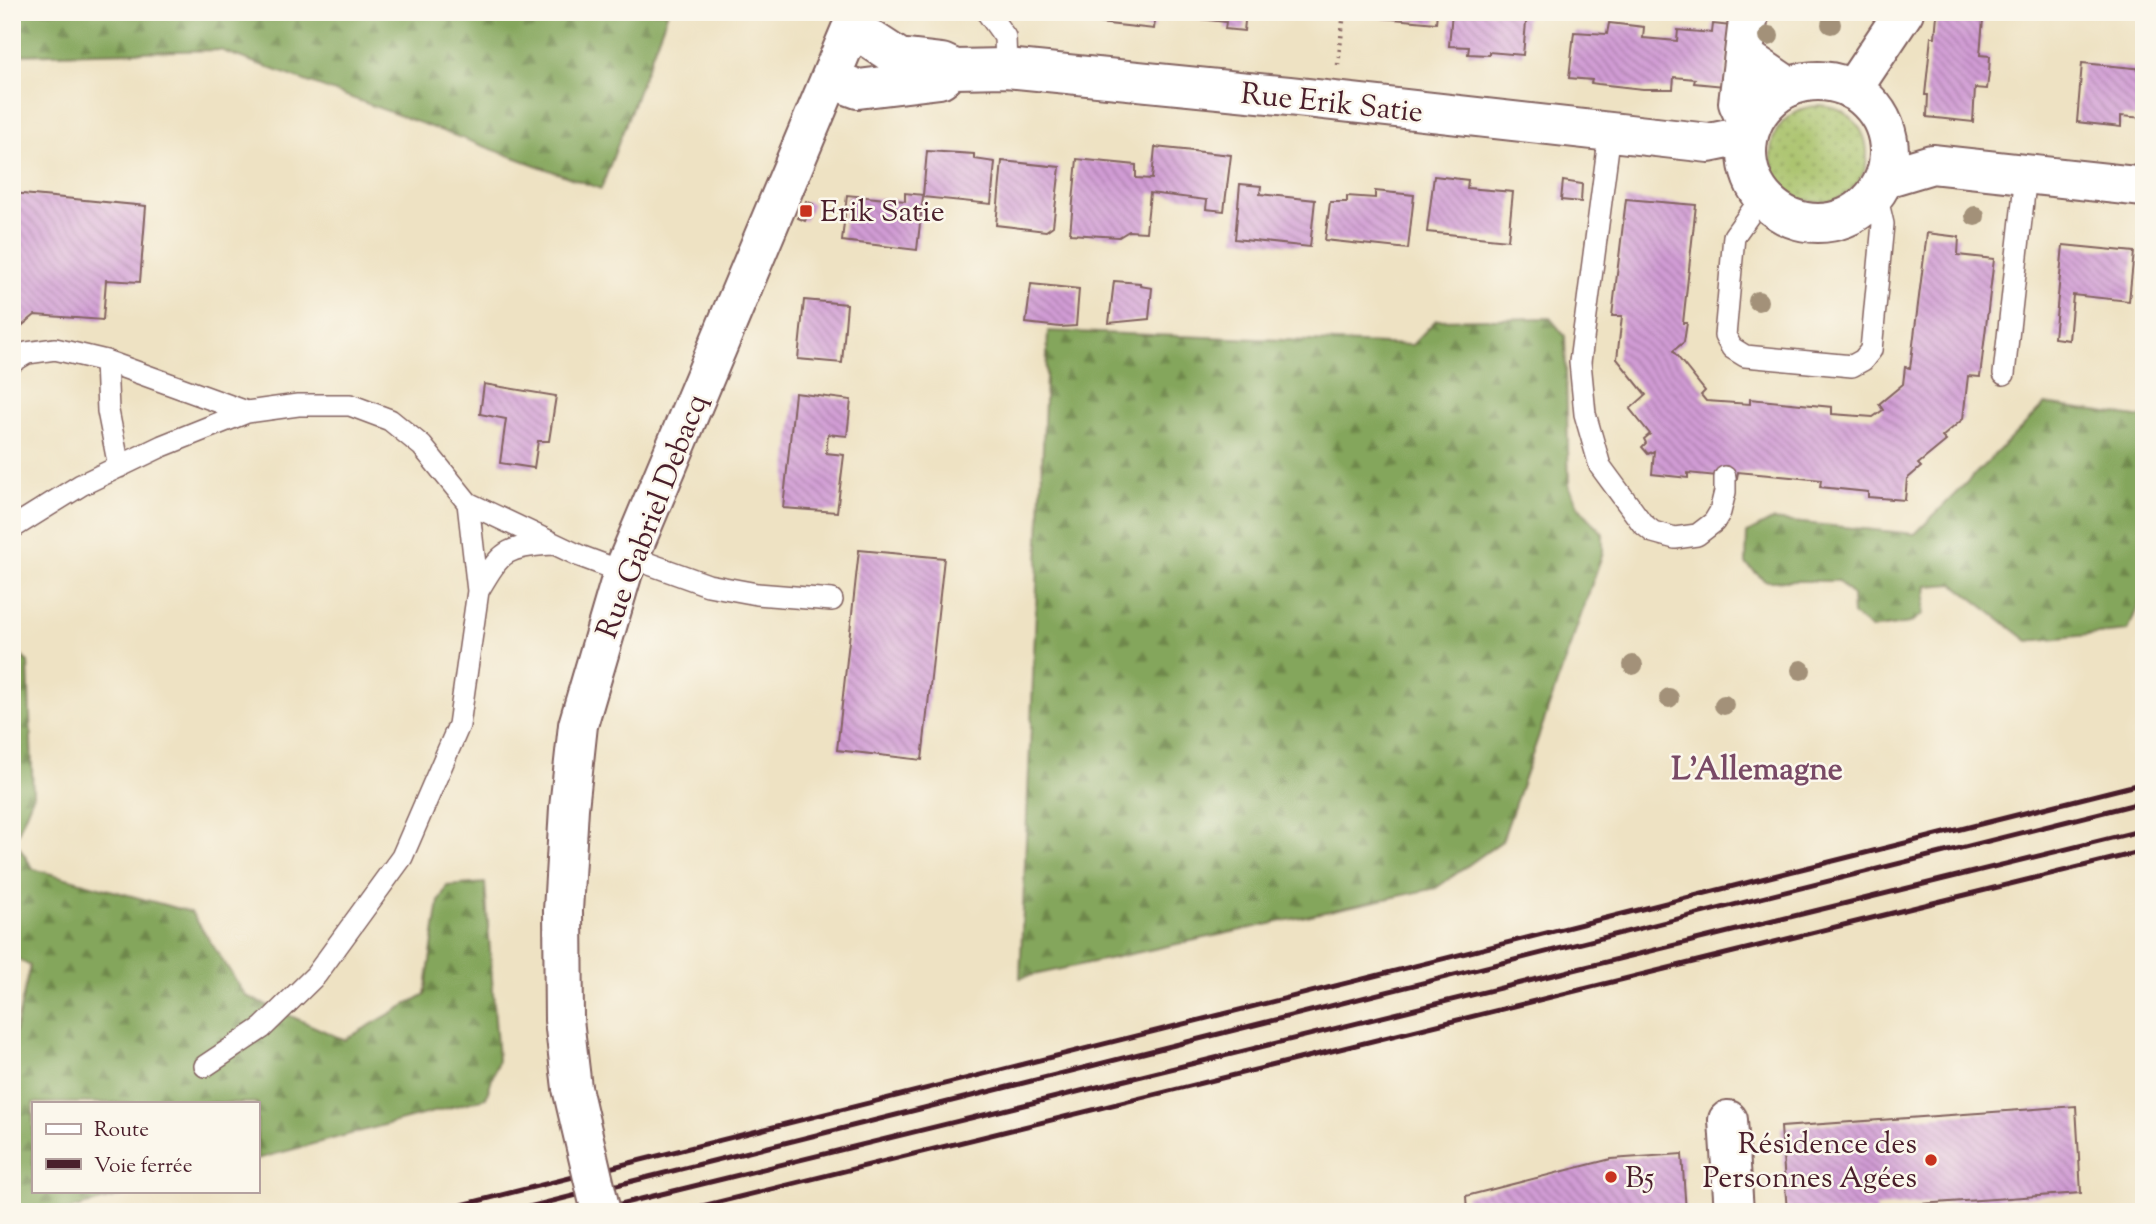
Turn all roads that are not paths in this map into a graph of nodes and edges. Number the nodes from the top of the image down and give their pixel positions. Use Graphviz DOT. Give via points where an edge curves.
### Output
graph roads {
  1 [pos="987,12"];
  2 [pos="1749,12"];
  3 [pos="1903,12"];
  4 [pos="854,22"];
  5 [pos="1745,57"];
  6 [pos="1006,68"];
  7 [pos="955,69"];
  8 [pos="831,79"];
  9 [pos="1789,87"];
  10 [pos="1853,90"];
  11 [pos="1609,132"];
  12 [pos="1748,142"];
  13 [pos="1883,171"];
  14 [pos="2026,174"];
  15 [pos="2144,187"];
  16 [pos="1762,197"];
  17 [pos="106,361"];
  18 [pos="12,362"];
  19 [pos="2004,374"];
  20 [pos="247,412"];
  21 [pos="119,467"];
  22 [pos="1725,477"];
  23 [pos="468,503"];
  24 [pos="12,528"];
  25 [pos="555,544"];
  26 [pos="626,564"];
  27 [pos="478,591"];
  28 [pos="832,600"];
  29 [pos="205,1066"];
  30 [pos="1728,1120"];
  31 [pos="601,1212"];
  32 [pos="1734,1212"];
  1 -- 6 [label="lane" via="1005,37"];
  2 -- 5 [label="street"];
  3 -- 10 [label="street"];
  4 -- 7 [label="street, Rue Erik Satie" via="899,58"];
  4 -- 8 [label="street, Rue Gabriel Debacq"];
  5 -- 9 [label="street"];
  5 -- 12 [label="street" via="1738,103"];
  6 -- 7 [label="street, Rue Erik Satie"];
  6 -- 11 [label="street, Rue Erik Satie"];
  7 -- 8 [label="street, Rue Erik Satie" via="940,79 858,89"];
  8 -- 26 [label="street, Rue Gabriel Debacq"];
  9 -- 10 [label="street" via="1810,81 1832,82"];
  9 -- 12 [label="street" via="1759,112"];
  10 -- 13 [label="street" via="1866,99 1884,126"];
  11 -- 12 [label="street, Rue Erik Satie" via="1709,143"];
  11 -- 22 [label="lane" via="1580,362 1585,414 1600,466 1643,523 1653,532 1675,538 1697,535 1714,522"];
  12 -- 16 [label="street" via="1752,180"];
  13 -- 14 [label="street" via="1933,164"];
  13 -- 16 [label="street" via="1861,210 1842,220 1798,222"];
  13 -- 16 [label="lane" via="1883,224 1871,350 1852,366 1745,356 1732,348 1725,336 1734,236"];
  14 -- 15 [label="street"];
  14 -- 19 [label="lane"];
  17 -- 18 [label="lane" via="55,349 27,353"];
  17 -- 20 [label="lane"];
  17 -- 21 [label="lane" via="108,411"];
  20 -- 21 [label="lane"];
  20 -- 23 [label="lane" via="350,405 390,420 422,446"];
  21 -- 24 [label="lane"];
  23 -- 25 [label="lane"];
  23 -- 27 [label="lane"];
  25 -- 26 [label="lane"];
  25 -- 27 [label="lane" via="515,549 497,559"];
  26 -- 28 [label="lane" via="757,594"];
  26 -- 31 [label="street, Rue Gabriel Debacq, bridge" via="578,725 563,911 564,1020 572,1088"];
  27 -- 29 [label="lane" via="459,725 402,857 316,975 262,1028"];
  30 -- 32 [label="street"];
}
